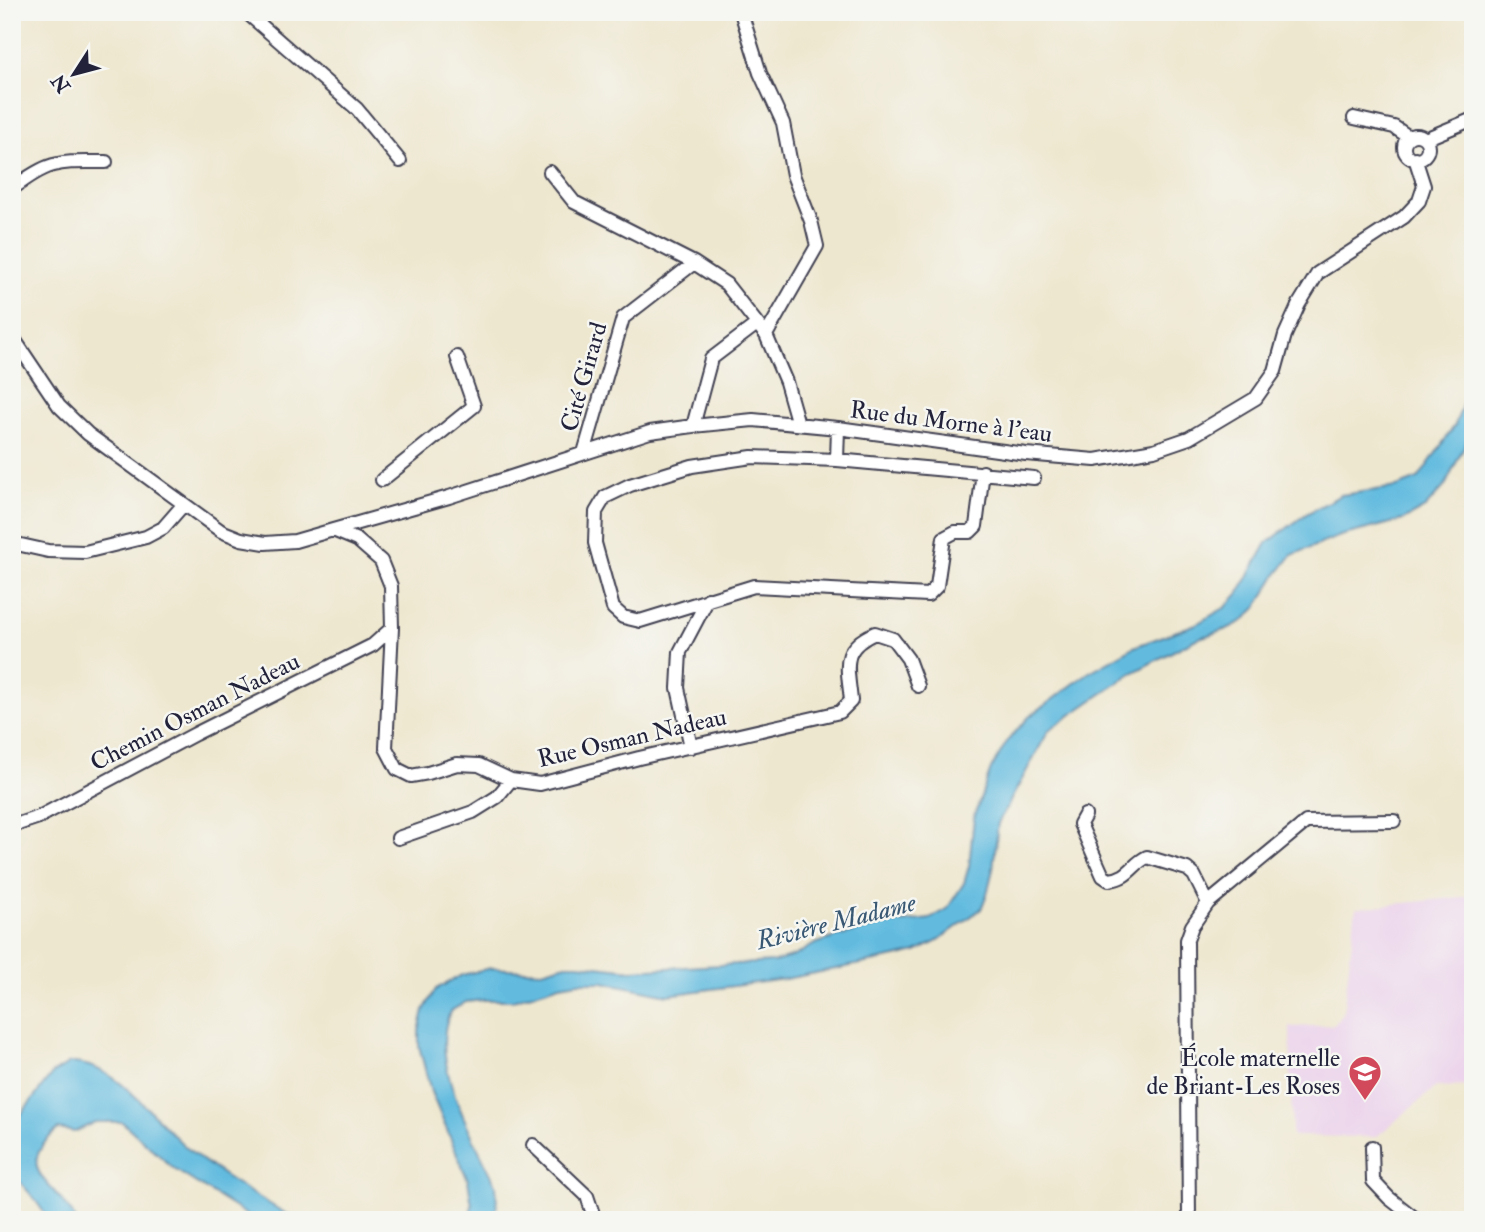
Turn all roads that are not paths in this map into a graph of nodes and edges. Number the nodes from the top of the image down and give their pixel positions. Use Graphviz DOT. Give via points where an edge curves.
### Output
graph roads {
  1 [pos="246,12"];
  2 [pos="741,12"];
  3 [pos="1354,118"];
  4 [pos="1473,119"];
  5 [pos="1409,137"];
  6 [pos="1425,139"];
  7 [pos="1415,158"];
  8 [pos="400,161"];
  9 [pos="106,162"];
  10 [pos="550,172"];
  11 [pos="12,189"];
  12 [pos="694,263"];
  13 [pos="757,324"];
  14 [pos="766,335"];
  15 [pos="12,336"];
  16 [pos="457,357"];
  17 [pos="798,424"];
  18 [pos="693,426"];
  19 [pos="838,428"];
  20 [pos="584,453"];
  21 [pos="837,460"];
  22 [pos="983,472"];
  23 [pos="1034,478"];
  24 [pos="382,480"];
  25 [pos="184,504"];
  26 [pos="333,530"];
  27 [pos="12,544"];
  28 [pos="708,599"];
  29 [pos="392,628"];
  30 [pos="918,686"];
  31 [pos="691,747"];
  32 [pos="511,780"];
  33 [pos="1085,815"];
  34 [pos="1394,821"];
  35 [pos="12,826"];
  36 [pos="398,838"];
  37 [pos="1208,903"];
  38 [pos="533,1145"];
  39 [pos="1372,1147"];
  40 [pos="595,1220"];
  41 [pos="1189,1220"];
  42 [pos="1417,1220"];
  1 -- 8 [label="street" via="357,109"];
  2 -- 14 [label="street" via="760,73 783,124 793,175 817,246"];
  3 -- 5 [label="street" via="1394,127"];
  4 -- 6 [label="street"];
  5 -- 6 [label="street"];
  5 -- 7 [label="street" via="1405,152"];
  6 -- 7 [label="street" via="1425,154"];
  7 -- 19 [label="street, Rue du Morne à l'eau" via="1424,186 1419,201 1404,217 1318,273 1285,335 1275,371 1256,398 1189,438 1154,450 1095,460"];
  9 -- 11 [label="street" via="57,162"];
  10 -- 12 [label="street" via="574,202"];
  12 -- 13 [label="street" via="726,284"];
  12 -- 20 [label="street, Cité Girard" via="623,318"];
  13 -- 14 [label="street"];
  13 -- 18 [label="street" via="711,359"];
  14 -- 17 [label="street"];
  15 -- 25 [label="street" via="59,406 88,434"];
  16 -- 24 [label="street" via="474,406"];
  17 -- 18 [label="street, Rue du Morne à l'eau" via="753,420"];
  17 -- 19 [label="street, Rue du Morne à l'eau"];
  18 -- 20 [label="street, Rue du Morne à l'eau" via="650,432"];
  19 -- 21 [label="street"];
  20 -- 26 [label="street, Rue du Morne à l'eau"];
  21 -- 22 [label="street"];
  21 -- 28 [label="street" via="752,457 692,466 605,497 596,512 596,543 613,607 623,617 640,621"];
  22 -- 23 [label="street"];
  22 -- 28 [label="street" via="976,526 970,532 944,538 937,586 928,596 754,586"];
  25 -- 26 [label="street" via="221,531 253,541 295,541"];
  25 -- 27 [label="street" via="163,528 146,537 85,552"];
  26 -- 29 [label="street, Rue Osman Nadeau" via="357,540 381,561 391,586"];
  28 -- 31 [label="street" via="680,652 678,688"];
  29 -- 32 [label="street, Rue Osman Nadeau" via="386,748 397,769 411,776 457,764 479,765"];
  29 -- 35 [label="street, Chemin Osman Nadeau" via="373,645 39,817"];
  30 -- 31 [label="street, Rue Osman Nadeau" via="908,659 893,639 875,633 853,647 847,661 850,701 840,712"];
  31 -- 32 [label="street, Rue Osman Nadeau" via="540,784"];
  32 -- 36 [label="street" via="497,797 473,812"];
  33 -- 37 [label="street" via="1080,824 1103,876 1118,879 1147,857 1187,870"];
  34 -- 37 [label="street" via="1306,822"];
  37 -- 41 [label="street" via="1187,940"];
  38 -- 40 [label="street" via="587,1196"];
  39 -- 42 [label="street" via="1373,1181"];
}
